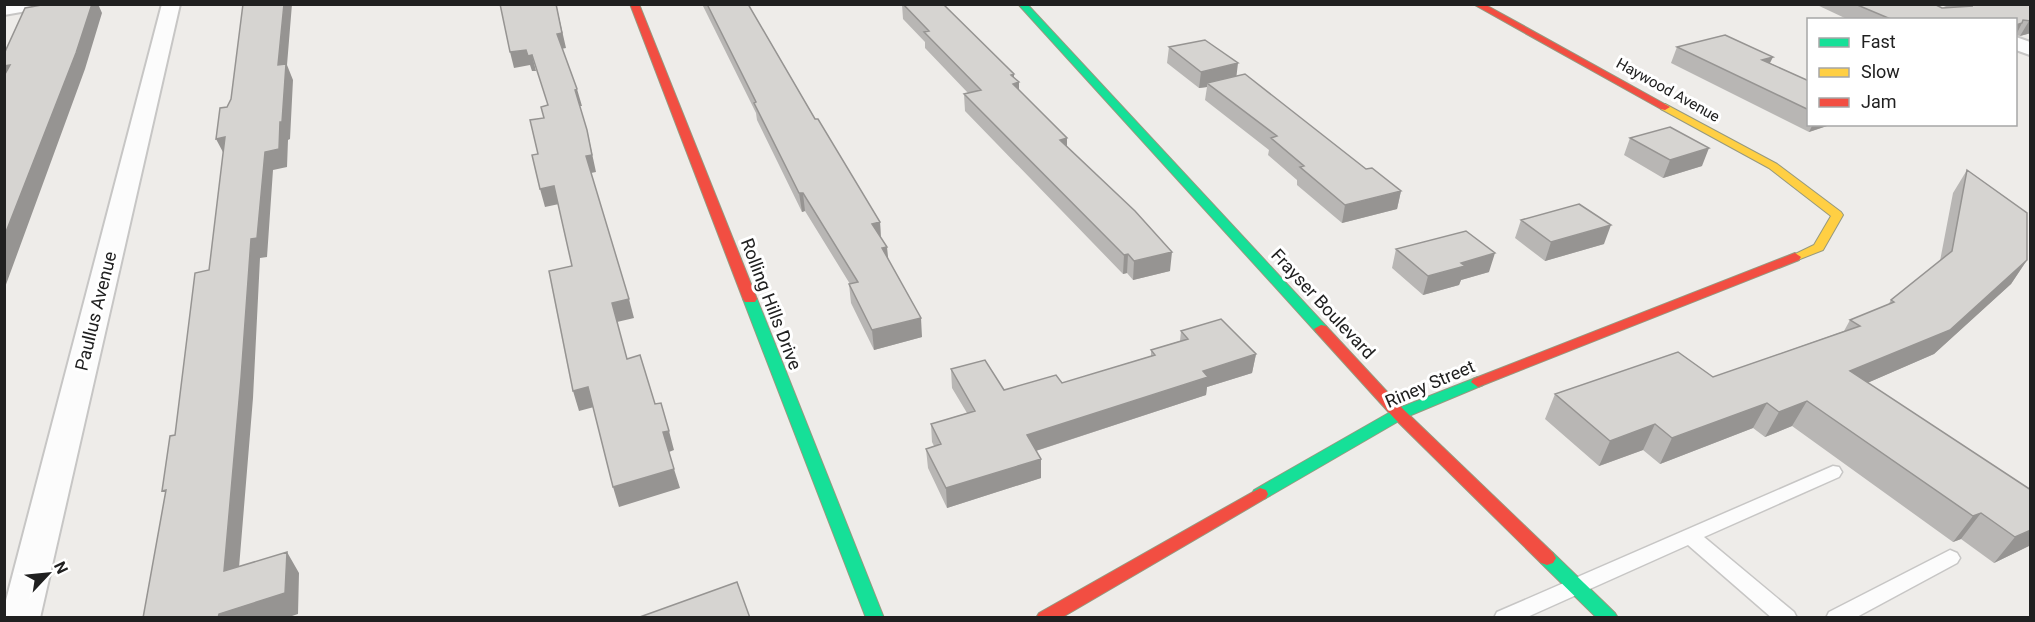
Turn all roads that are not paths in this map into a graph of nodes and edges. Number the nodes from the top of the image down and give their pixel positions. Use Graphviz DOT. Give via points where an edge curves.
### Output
graph roads {
  1 [pos="37,4"];
  2 [pos="171,4"];
  3 [pos="634,4"];
  4 [pos="1022,4"];
  5 [pos="1476,4"];
  6 [pos="4,9"];
  7 [pos="2017,43"];
  8 [pos="2031,49"];
  9 [pos="1837,215"];
  10 [pos="1399,414"];
  11 [pos="1833,472"];
  12 [pos="1689,535"];
  13 [pos="1950,558"];
  14 [pos="1576,585"];
  15 [pos="21,618"];
  16 [pos="875,618"];
  17 [pos="1045,618"];
  18 [pos="1504,618"];
  19 [pos="1609,618"];
  20 [pos="1787,618"];
  21 [pos="1836,618"];
  1 -- 6 [label="street"];
  2 -- 15 [label="street, Paullus Avenue"];
  3 -- 16 [label="street, Rolling Hills Drive"];
  4 -- 10 [label="street, Frayser Boulevard"];
  5 -- 9 [label="street, Haywood Avenue" via="1773,166"];
  7 -- 8 [label="street"];
  9 -- 10 [label="street, Riney Street" via="1818,247"];
  10 -- 14 [label="street, Frayser Boulevard"];
  10 -- 17 [label="street, Riney Street"];
  11 -- 12 [label="lane"];
  12 -- 14 [label="lane"];
  12 -- 20 [label="lane"];
  13 -- 21 [label="lane"];
  14 -- 18 [label="lane"];
  14 -- 19 [label="street, Frayser Boulevard"];
}
